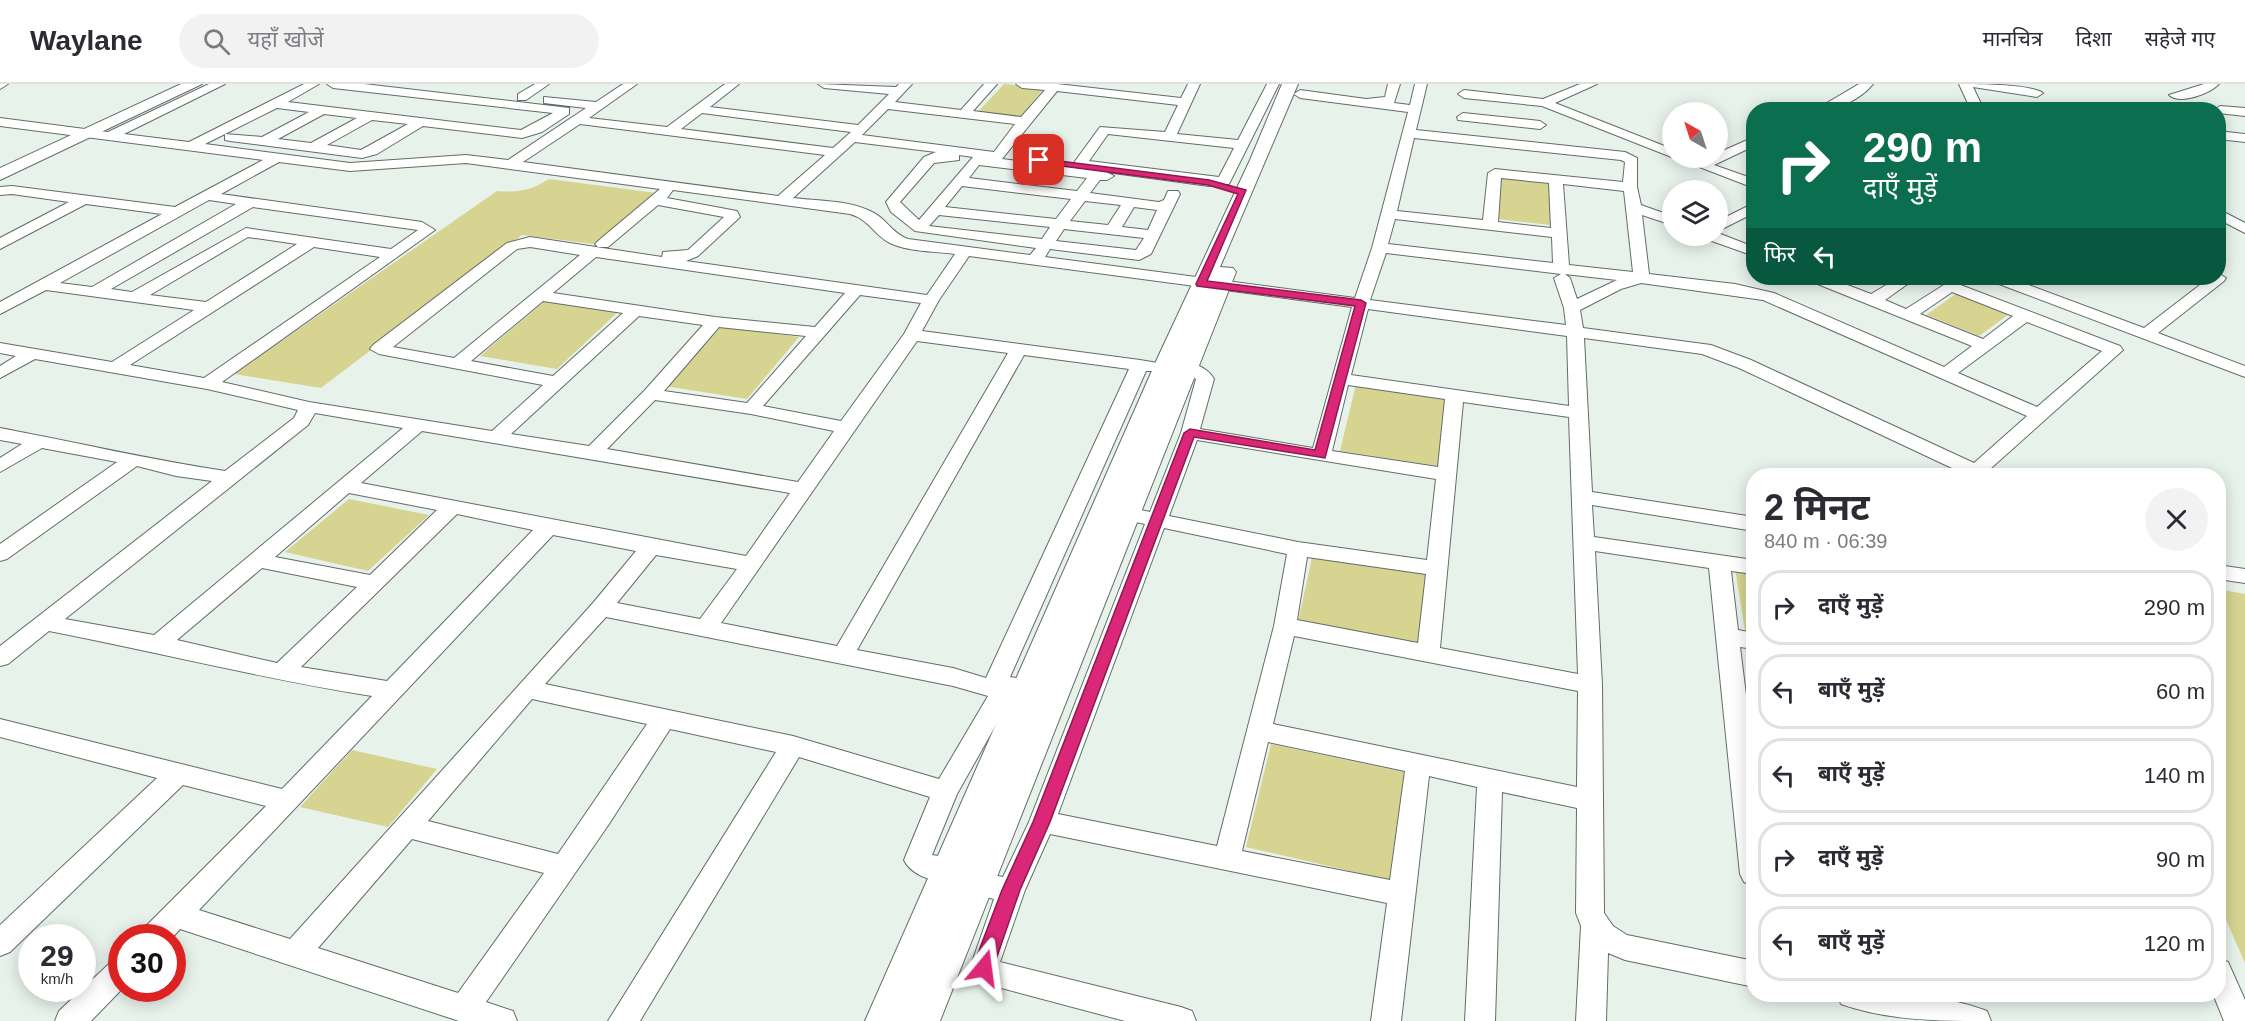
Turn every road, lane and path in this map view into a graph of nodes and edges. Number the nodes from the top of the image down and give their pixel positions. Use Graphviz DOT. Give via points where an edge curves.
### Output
graph roads {
  1 [pos="173,84"];
  2 [pos="194,84"];
  3 [pos="219,84"];
  4 [pos="313,84"];
  5 [pos="410,84"];
  6 [pos="543,84"];
  7 [pos="631,84"];
  8 [pos="733,84"];
  9 [pos="824,84"];
  10 [pos="991,84"];
  11 [pos="1022,84"];
  12 [pos="1185,84"];
  13 [pos="1193,84"];
  14 [pos="1273,84"];
  15 [pos="1321,84"];
  16 [pos="1394,84"];
  17 [pos="1421,84"];
  18 [pos="1500,84"];
  19 [pos="1867,84"];
  20 [pos="1965,84"];
  21 [pos="1975,84"];
  22 [pos="2213,84"];
  23 [pos="1580,85"];
  24 [pos="1054,87"];
  25 [pos="449,88"];
  26 [pos="902,88"];
  27 [pos="1298,88"];
  28 [pos="2038,88"];
  29 [pos="1466,89"];
  30 [pos="329,92"];
  31 [pos="297,93"];
  32 [pos="2175,95"];
  33 [pos="436,96"];
  34 [pos="522,97"];
  35 [pos="1186,102"];
  36 [pos="1546,102"];
  37 [pos="1838,102"];
  38 [pos="1974,102"];
  39 [pos="275,104"];
  40 [pos="885,105"];
  41 [pos="1122,105"];
  42 [pos="598,106"];
  43 [pos="415,108"];
  44 [pos="698,109"];
  45 [pos="1415,109"];
  46 [pos="322,110"];
  47 [pos="2226,110"];
  48 [pos="2245,112"];
  49 [pos="964,114"];
  50 [pos="369,116"];
  51 [pos="1463,117"];
  52 [pos="395,119"];
  53 [pos="578,120"];
  54 [pos="1023,121"];
  55 [pos="0,122"];
  56 [pos="420,122"];
  57 [pos="546,123"];
  58 [pos="1540,125"];
  59 [pos="1105,130"];
  60 [pos="669,131"];
  61 [pos="69,132"];
  62 [pos="1407,133"];
  63 [pos="87,134"];
  64 [pos="855,134"];
  65 [pos="215,135"];
  66 [pos="110,136"];
  67 [pos="2226,136"];
  68 [pos="1169,137"];
  69 [pos="2245,138"];
  70 [pos="1461,139"];
  71 [pos="1662,139"];
  72 [pos="263,142"];
  73 [pos="1244,145"];
  74 [pos="1649,145"];
  75 [pos="1746,145"];
  76 [pos="192,146"];
  77 [pos="313,148"];
  78 [pos="1662,150"];
  79 [pos="836,152"];
  80 [pos="1728,153"];
  81 [pos="998,156"];
  82 [pos="276,158"];
  83 [pos="1496,158"];
  84 [pos="976,160"];
  85 [pos="0,164"];
  86 [pos="1080,164"];
  87 [pos="510,165"];
  88 [pos="1710,168"];
  89 [pos="1099,171"];
  90 [pos="0,175"];
  91 [pos="1556,180"];
  92 [pos="959,181"];
  93 [pos="1746,181"];
  94 [pos="1209,182"];
  95 [pos="1630,186"];
  96 [pos="671,187"];
  97 [pos="1032,190"];
  98 [pos="0,191"];
  99 [pos="1243,192"];
  100 [pos="1080,195"];
  101 [pos="208,196"];
  102 [pos="655,200"];
  103 [pos="81,201"];
  104 [pos="252,201"];
  105 [pos="781,201"];
  106 [pos="993,201"];
  107 [pos="1130,202"];
  108 [pos="1167,205"];
  109 [pos="287,206"];
  110 [pos="1634,207"];
  111 [pos="935,210"];
  112 [pos="1746,211"];
  113 [pos="178,212"];
  114 [pos="1387,214"];
  115 [pos="1009,217"];
  116 [pos="1662,217"];
  117 [pos="2226,218"];
  118 [pos="1728,221"];
  119 [pos="1059,224"];
  120 [pos="1490,225"];
  121 [pos="920,228"];
  122 [pos="2245,229"];
  123 [pos="1112,230"];
  124 [pos="246,232"];
  125 [pos="1559,233"];
  126 [pos="1154,235"];
  127 [pos="311,242"];
  128 [pos="1728,242"];
  129 [pos="0,244"];
  130 [pos="1044,245"];
  131 [pos="1380,248"];
  132 [pos="1746,249"];
  133 [pos="965,250"];
  134 [pos="593,252"];
  135 [pos="393,254"];
  136 [pos="1035,260"];
  137 [pos="1562,273"];
  138 [pos="1641,278"];
  139 [pos="43,285"];
  140 [pos="1210,285"];
  141 [pos="1847,285"];
  142 [pos="1897,285"];
  143 [pos="1953,285"];
  144 [pos="1963,285"];
  145 [pos="2032,285"];
  146 [pos="2205,285"];
  147 [pos="856,290"];
  148 [pos="95,292"];
  149 [pos="540,296"];
  150 [pos="133,298"];
  151 [pos="931,300"];
  152 [pos="1872,301"];
  153 [pos="1361,303"];
  154 [pos="207,307"];
  155 [pos="1572,308"];
  156 [pos="0,309"];
  157 [pos="636,310"];
  158 [pos="1908,315"];
  159 [pos="2026,315"];
  160 [pos="2097,315"];
  161 [pos="715,322"];
  162 [pos="819,332"];
  163 [pos="1575,333"];
  164 [pos="2071,333"];
  165 [pos="2142,333"];
  166 [pos="912,335"];
  167 [pos="1984,345"];
  168 [pos="0,348"];
  169 [pos="1019,349"];
  170 [pos="2114,350"];
  171 [pos="30,355"];
  172 [pos="457,364"];
  173 [pos="1163,367"];
  174 [pos="113,369"];
  175 [pos="2245,372"];
  176 [pos="0,373"];
  177 [pos="1945,374"];
  178 [pos="1342,379"];
  179 [pos="557,382"];
  180 [pos="207,384"];
  181 [pos="651,394"];
  182 [pos="1455,395"];
  183 [pos="309,407"];
  184 [pos="751,409"];
  185 [pos="1577,413"];
  186 [pos="2039,416"];
  187 [pos="418,425"];
  188 [pos="846,428"];
  189 [pos="1190,433"];
  190 [pos="0,434"];
  191 [pos="496,436"];
  192 [pos="38,442"];
  193 [pos="593,452"];
  194 [pos="1320,455"];
  195 [pos="134,459"];
  196 [pos="0,466"];
  197 [pos="1970,468"];
  198 [pos="1986,468"];
  199 [pos="1448,475"];
  200 [pos="227,477"];
  201 [pos="345,486"];
  202 [pos="803,489"];
  203 [pos="1581,497"];
  204 [pos="453,507"];
  205 [pos="1127,514"];
  206 [pos="1157,520"];
  207 [pos="1746,523"];
  208 [pos="548,527"];
  209 [pos="1582,542"];
  210 [pos="651,546"];
  211 [pos="1298,549"];
  212 [pos="0,554"];
  213 [pos="256,560"];
  214 [pos="1719,562"];
  215 [pos="751,564"];
  216 [pos="1746,566"];
  217 [pos="1436,568"];
  218 [pos="2226,573"];
  219 [pos="2245,576"];
  220 [pos="374,584"];
  221 [pos="602,608"];
  222 [pos="46,623"];
  223 [pos="1285,626"];
  224 [pos="706,628"];
  225 [pos="1727,637"];
  226 [pos="1746,640"];
  227 [pos="158,644"];
  228 [pos="843,655"];
  229 [pos="1428,656"];
  230 [pos="0,658"];
  231 [pos="1033,672"];
  232 [pos="281,673"];
  233 [pos="1590,685"];
  234 [pos="527,689"];
  235 [pos="390,690"];
  236 [pos="998,690"];
  237 [pos="664,718"];
  238 [pos="1746,725"];
  239 [pos="0,728"];
  240 [pos="1259,731"];
  241 [pos="793,746"];
  242 [pos="1418,764"];
  243 [pos="179,773"];
  244 [pos="1490,779"];
  245 [pos="945,791"];
  246 [pos="1590,800"];
  247 [pos="287,801"];
  248 [pos="1042,822"];
  249 [pos="406,826"];
  250 [pos="1227,859"];
  251 [pos="564,867"];
  252 [pos="948,869"];
  253 [pos="980,877"];
  254 [pos="1011,890"];
  255 [pos="1402,894"];
  256 [pos="176,915"];
  257 [pos="167,924"];
  258 [pos="1594,927"];
  259 [pos="0,943"];
  260 [pos="295,954"];
  261 [pos="1746,972"];
  262 [pos="108,983"];
  263 [pos="2226,989"];
  264 [pos="1888,1002"];
  265 [pos="464,1008"];
  266 [pos="70,1021"];
  267 [pos="502,1021"];
  268 [pos="623,1021"];
  269 [pos="884,1021"];
  270 [pos="921,1021"];
  271 [pos="1181,1021"];
  272 [pos="1386,1021"];
  273 [pos="1480,1021"];
  274 [pos="1591,1021"];
  275 [pos="1976,1021"];
  276 [pos="2239,1021"];
  1 -- 61 [label="main road"];
  2 -- 63 [label="main road"];
  3 -- 66 [label="street"];
  4 -- 31 [label="street"];
  5 -- 25 [label="street"];
  6 -- 34 [label="street"];
  7 -- 42 [label="street"];
  8 -- 44 [label="street"];
  9 -- 26 [label="street"];
  10 -- 49 [label="street"];
  11 -- 24 [label="street"];
  12 -- 13 [label="street"];
  13 -- 35 [label="street"];
  14 -- 73 [label="street"];
  15 -- 16 [label="street" via="1317,92 1324,96 1380,102 1390,100"];
  17 -- 45 [label="street"];
  18 -- 36 [label="street"];
  19 -- 37 [label="street"];
  20 -- 38 [label="street"];
  21 -- 28 [label="street"];
  22 -- 32 [label="street" via="2198,92"];
  23 -- 36 [label="street"];
  24 -- 41 [label="street"];
  24 -- 54 [label="street"];
  25 -- 33 [label="street"];
  25 -- 34 [label="street"];
  26 -- 40 [label="street"];
  27 -- 45 [label="street"];
  27 -- 99 [label="main road"];
  27 -- 140 [label="main road"];
  29 -- 36 [label="street"];
  29 -- 51 [label="street"];
  30 -- 31 [label="street"];
  30 -- 33 [label="street"];
  30 -- 43 [label="street"];
  31 -- 39 [label="street"];
  33 -- 43 [label="street"];
  33 -- 57 [label="street" via="565,111"];
  34 -- 42 [label="street"];
  35 -- 41 [label="street"];
  35 -- 68 [label="street"];
  36 -- 74 [label="street"];
  39 -- 46 [label="street"];
  39 -- 65 [label="street"];
  40 -- 49 [label="street"];
  40 -- 64 [label="street"];
  41 -- 59 [label="street"];
  42 -- 53 [label="street"];
  43 -- 52 [label="street"];
  43 -- 57 [label="street"];
  44 -- 60 [label="street"];
  44 -- 64 [label="street"];
  45 -- 62 [label="street"];
  46 -- 50 [label="street"];
  46 -- 72 [label="street"];
  47 -- 48 [label="street"];
  49 -- 54 [label="street"];
  50 -- 52 [label="street"];
  50 -- 77 [label="street"];
  51 -- 58 [label="street"];
  51 -- 70 [label="street"];
  52 -- 56 [label="street"];
  53 -- 60 [label="street"];
  53 -- 87 [label="street"];
  54 -- 81 [label="street"];
  55 -- 61 [label="street"];
  56 -- 57 [label="street" via="522,134"];
  56 -- 77 [label="street" via="367,153"];
  59 -- 68 [label="street"];
  59 -- 86 [label="street"];
  60 -- 79 [label="street"];
  61 -- 63 [label="street"];
  61 -- 85 [label="main road"];
  62 -- 70 [label="street"];
  62 -- 114 [label="street"];
  63 -- 66 [label="street"];
  63 -- 90 [label="main road"];
  64 -- 79 [label="street"];
  64 -- 81 [label="street"];
  65 -- 72 [label="street"];
  65 -- 76 [label="street"];
  66 -- 76 [label="street"];
  67 -- 69 [label="street"];
  68 -- 73 [label="street"];
  70 -- 83 [label="street"];
  71 -- 74 [label="street"];
  72 -- 77 [label="street"];
  73 -- 94 [label="street" via="1227,178"];
  74 -- 78 [label="street"];
  75 -- 80 [label="street"];
  76 -- 82 [label="street"];
  79 -- 105 [label="street"];
  81 -- 86 [label="street"];
  82 -- 87 [label="street" via="362,168 451,158"];
  82 -- 101 [label="street"];
  83 -- 91 [label="street"];
  83 -- 95 [label="street" via="1625,156 1632,161"];
  83 -- 120 [label="street"];
  84 -- 89 [label="street"];
  84 -- 92 [label="street"];
  84 -- 121 [label="street" via="932,157 896,198 896,209"];
  86 -- 89 [label="street"];
  87 -- 96 [label="street"];
  88 -- 93 [label="street"];
  89 -- 94 [label="street"];
  89 -- 100 [label="street"];
  89 -- 108 [label="street" via="1172,185 1174,190"];
  91 -- 95 [label="street"];
  91 -- 125 [label="street"];
  92 -- 106 [label="street"];
  92 -- 111 [label="street"];
  94 -- 99 [label="street"];
  95 -- 110 [label="street"];
  96 -- 102 [label="street"];
  96 -- 105 [label="street"];
  97 -- 100 [label="street"];
  97 -- 106 [label="street"];
  97 -- 115 [label="street"];
  98 -- 103 [label="street"];
  99 -- 140 [label="main road"];
  100 -- 107 [label="street"];
  100 -- 119 [label="street"];
  101 -- 104 [label="street"];
  101 -- 113 [label="street"];
  102 -- 102 [label="street" via="603,244 686,256 733,216"];
  103 -- 113 [label="street"];
  103 -- 129 [label="street"];
  104 -- 109 [label="street"];
  104 -- 148 [label="street"];
  105 -- 133 [label="street" via="850,210 868,216 896,241"];
  106 -- 111 [label="street"];
  106 -- 115 [label="street"];
  107 -- 108 [label="street"];
  107 -- 123 [label="street"];
  108 -- 126 [label="street"];
  109 -- 124 [label="street"];
  109 -- 135 [label="street" via="426,227 425,233"];
  110 -- 116 [label="street"];
  110 -- 138 [label="street"];
  111 -- 121 [label="street"];
  112 -- 118 [label="street"];
  113 -- 139 [label="street"];
  114 -- 120 [label="street"];
  114 -- 131 [label="street"];
  115 -- 119 [label="street"];
  117 -- 122 [label="street"];
  119 -- 123 [label="street"];
  119 -- 130 [label="street"];
  120 -- 125 [label="street"];
  121 -- 130 [label="street"];
  123 -- 126 [label="street"];
  124 -- 127 [label="street"];
  124 -- 150 [label="street"];
  125 -- 137 [label="street"];
  126 -- 130 [label="street" via="1146,251 1139,255"];
  127 -- 135 [label="street"];
  127 -- 154 [label="street"];
  128 -- 132 [label="street"];
  130 -- 136 [label="street"];
  131 -- 137 [label="street"];
  131 -- 153 [label="street"];
  133 -- 136 [label="street"];
  133 -- 151 [label="street"];
  134 -- 147 [label="street"];
  134 -- 149 [label="street"];
  134 -- 172 [label="street" via="530,242 512,246 380,349"];
  135 -- 180 [label="street"];
  136 -- 140 [label="street"];
  137 -- 138 [label="street"];
  137 -- 155 [label="street"];
  138 -- 155 [label="street" via="1615,286"];
  138 -- 177 [label="street" via="1736,288 1768,296"];
  139 -- 148 [label="street"];
  139 -- 156 [label="street"];
  140 -- 153 [label="street"];
  140 -- 173 [label="main road"];
  141 -- 152 [label="street"];
  142 -- 152 [label="street"];
  143 -- 158 [label="street"];
  144 -- 159 [label="street"];
  145 -- 160 [label="street"];
  146 -- 165 [label="street"];
  147 -- 151 [label="street"];
  147 -- 162 [label="street"];
  148 -- 150 [label="street"];
  149 -- 157 [label="street"];
  149 -- 172 [label="street"];
  150 -- 154 [label="street"];
  151 -- 166 [label="street"];
  152 -- 158 [label="street"];
  153 -- 163 [label="street"];
  153 -- 178 [label="street"];
  154 -- 174 [label="street"];
  155 -- 163 [label="street"];
  157 -- 161 [label="street"];
  157 -- 179 [label="street"];
  158 -- 167 [label="street"];
  159 -- 164 [label="street"];
  159 -- 167 [label="street"];
  160 -- 164 [label="street"];
  160 -- 165 [label="street"];
  161 -- 162 [label="street"];
  161 -- 181 [label="street"];
  162 -- 184 [label="street"];
  163 -- 185 [label="street"];
  163 -- 197 [label="street" via="1689,346 1721,354"];
  164 -- 170 [label="street"];
  165 -- 170 [label="street"];
  165 -- 175 [label="street"];
  166 -- 169 [label="street"];
  166 -- 188 [label="street"];
  167 -- 177 [label="street"];
  168 -- 171 [label="street"];
  169 -- 173 [label="street"];
  169 -- 228 [label="street"];
  170 -- 186 [label="street"];
  171 -- 174 [label="street"];
  171 -- 176 [label="street"];
  172 -- 179 [label="street"];
  173 -- 189 [label="street" via="1202,374 1205,379"];
  173 -- 205 [label="main road"];
  173 -- 231 [label="main road"];
  173 -- 236 [label="street"];
  174 -- 180 [label="street"];
  177 -- 186 [label="street"];
  178 -- 182 [label="street"];
  178 -- 194 [label="street"];
  179 -- 191 [label="street"];
  180 -- 183 [label="street"];
  181 -- 184 [label="street"];
  181 -- 193 [label="street"];
  182 -- 185 [label="street"];
  182 -- 199 [label="street"];
  183 -- 187 [label="street"];
  183 -- 200 [label="street" via="301,421"];
  184 -- 188 [label="street"];
  185 -- 203 [label="street"];
  186 -- 198 [label="street"];
  187 -- 191 [label="street"];
  187 -- 201 [label="street"];
  188 -- 202 [label="street"];
  189 -- 194 [label="street"];
  189 -- 206 [label="street"];
  190 -- 192 [label="street"];
  191 -- 193 [label="street"];
  192 -- 195 [label="street"];
  192 -- 196 [label="street"];
  193 -- 202 [label="street"];
  194 -- 199 [label="street"];
  195 -- 200 [label="street"];
  195 -- 212 [label="street"];
  199 -- 217 [label="street"];
  200 -- 222 [label="street"];
  201 -- 204 [label="street"];
  201 -- 213 [label="street"];
  202 -- 215 [label="street"];
  203 -- 207 [label="street"];
  203 -- 209 [label="street"];
  204 -- 208 [label="street"];
  204 -- 220 [label="street"];
  205 -- 206 [label="street"];
  205 -- 253 [label="main road"];
  206 -- 211 [label="street"];
  206 -- 248 [label="street"];
  208 -- 210 [label="street"];
  208 -- 235 [label="street"];
  209 -- 214 [label="street"];
  209 -- 233 [label="street"];
  210 -- 215 [label="street"];
  210 -- 221 [label="street"];
  211 -- 217 [label="street"];
  211 -- 223 [label="street"];
  213 -- 220 [label="street"];
  213 -- 227 [label="street"];
  214 -- 216 [label="street"];
  214 -- 225 [label="street"];
  215 -- 224 [label="street"];
  217 -- 229 [label="street"];
  218 -- 219 [label="street"];
  220 -- 232 [label="street"];
  221 -- 224 [label="street"];
  221 -- 234 [label="street"];
  222 -- 227 [label="street"];
  222 -- 230 [label="street"];
  223 -- 229 [label="street"];
  223 -- 240 [label="street"];
  224 -- 228 [label="street"];
  225 -- 226 [label="street"];
  225 -- 238 [label="street"];
  227 -- 232 [label="street"];
  228 -- 236 [label="street"];
  229 -- 233 [label="street"];
  231 -- 236 [label="street"];
  231 -- 252 [label="main road"];
  232 -- 235 [label="street"];
  233 -- 246 [label="street"];
  234 -- 237 [label="street"];
  234 -- 249 [label="street"];
  235 -- 247 [label="street"];
  236 -- 245 [label="street"];
  237 -- 241 [label="street"];
  237 -- 251 [label="street"];
  239 -- 243 [label="street"];
  240 -- 242 [label="street"];
  240 -- 250 [label="street"];
  241 -- 245 [label="street"];
  241 -- 268 [label="street"];
  242 -- 244 [label="street"];
  242 -- 255 [label="street"];
  243 -- 247 [label="street"];
  243 -- 259 [label="street"];
  244 -- 246 [label="street"];
  244 -- 273 [label="street"];
  245 -- 252 [label="street" via="917,861 923,866"];
  246 -- 258 [label="street" via="1590,913"];
  247 -- 256 [label="street"];
  248 -- 250 [label="street"];
  248 -- 254 [label="street"];
  249 -- 251 [label="street"];
  249 -- 260 [label="street"];
  250 -- 255 [label="street"];
  251 -- 265 [label="street"];
  252 -- 253 [label="street"];
  252 -- 269 [label="main road"];
  253 -- 254 [label="street"];
  253 -- 270 [label="main road"];
  254 -- 271 [label="street" via="986,956 984,968 989,974"];
  255 -- 272 [label="street"];
  256 -- 257 [label="street"];
  256 -- 260 [label="street"];
  258 -- 261 [label="street" via="1609,941 1625,947"];
  258 -- 274 [label="street"];
  260 -- 265 [label="street"];
  262 -- 266 [label="street"];
  263 -- 276 [label="street"];
  264 -- 275 [label="street"];
  265 -- 267 [label="street"];
}
